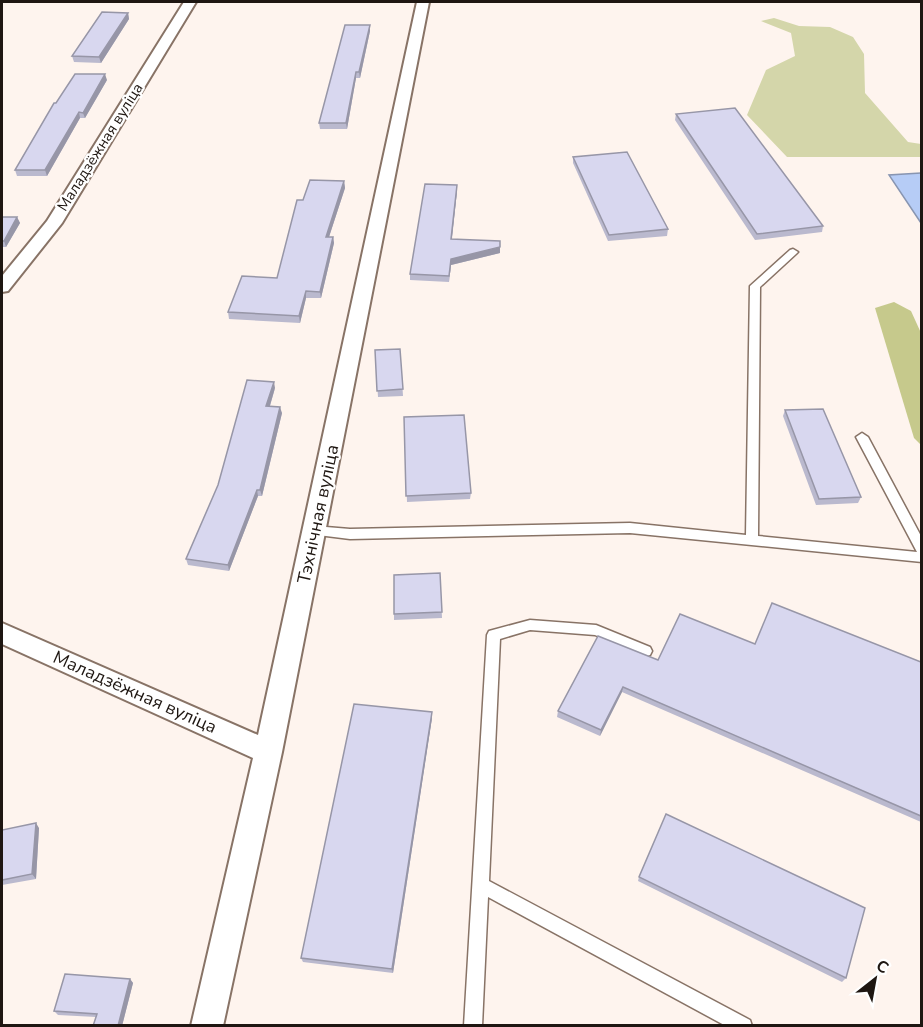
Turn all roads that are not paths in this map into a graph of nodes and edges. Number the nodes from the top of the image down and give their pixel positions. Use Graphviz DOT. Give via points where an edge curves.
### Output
graph roads {
  1 [pos="190,2"];
  2 [pos="423,2"];
  3 [pos="793,252"];
  4 [pos="2,287"];
  5 [pos="862,437"];
  6 [pos="314,531"];
  7 [pos="752,540"];
  8 [pos="921,550"];
  9 [pos="921,557"];
  10 [pos="2,633"];
  11 [pos="645,651"];
  12 [pos="268,752"];
  13 [pos="481,885"];
  14 [pos="207,1026"];
  15 [pos="473,1026"];
  16 [pos="744,1026"];
  1 -- 4 [label="street, Маладзёжная вуліца" via="54,223"];
  2 -- 6 [label="street, Тэхнічная вуліца"];
  3 -- 7 [label="lane" via="755,286"];
  5 -- 8 [label="lane"];
  6 -- 7 [label="lane" via="351,534 630,528"];
  6 -- 12 [label="street, Тэхнічная вуліца"];
  7 -- 9 [label="lane"];
  10 -- 12 [label="street, Маладзёжная вуліца"];
  11 -- 13 [label="lane" via="596,630 530,625 494,635"];
  12 -- 14 [label="street, Тэхнічная вуліца"];
  13 -- 15 [label="lane"];
  13 -- 16 [label="lane"];
}
